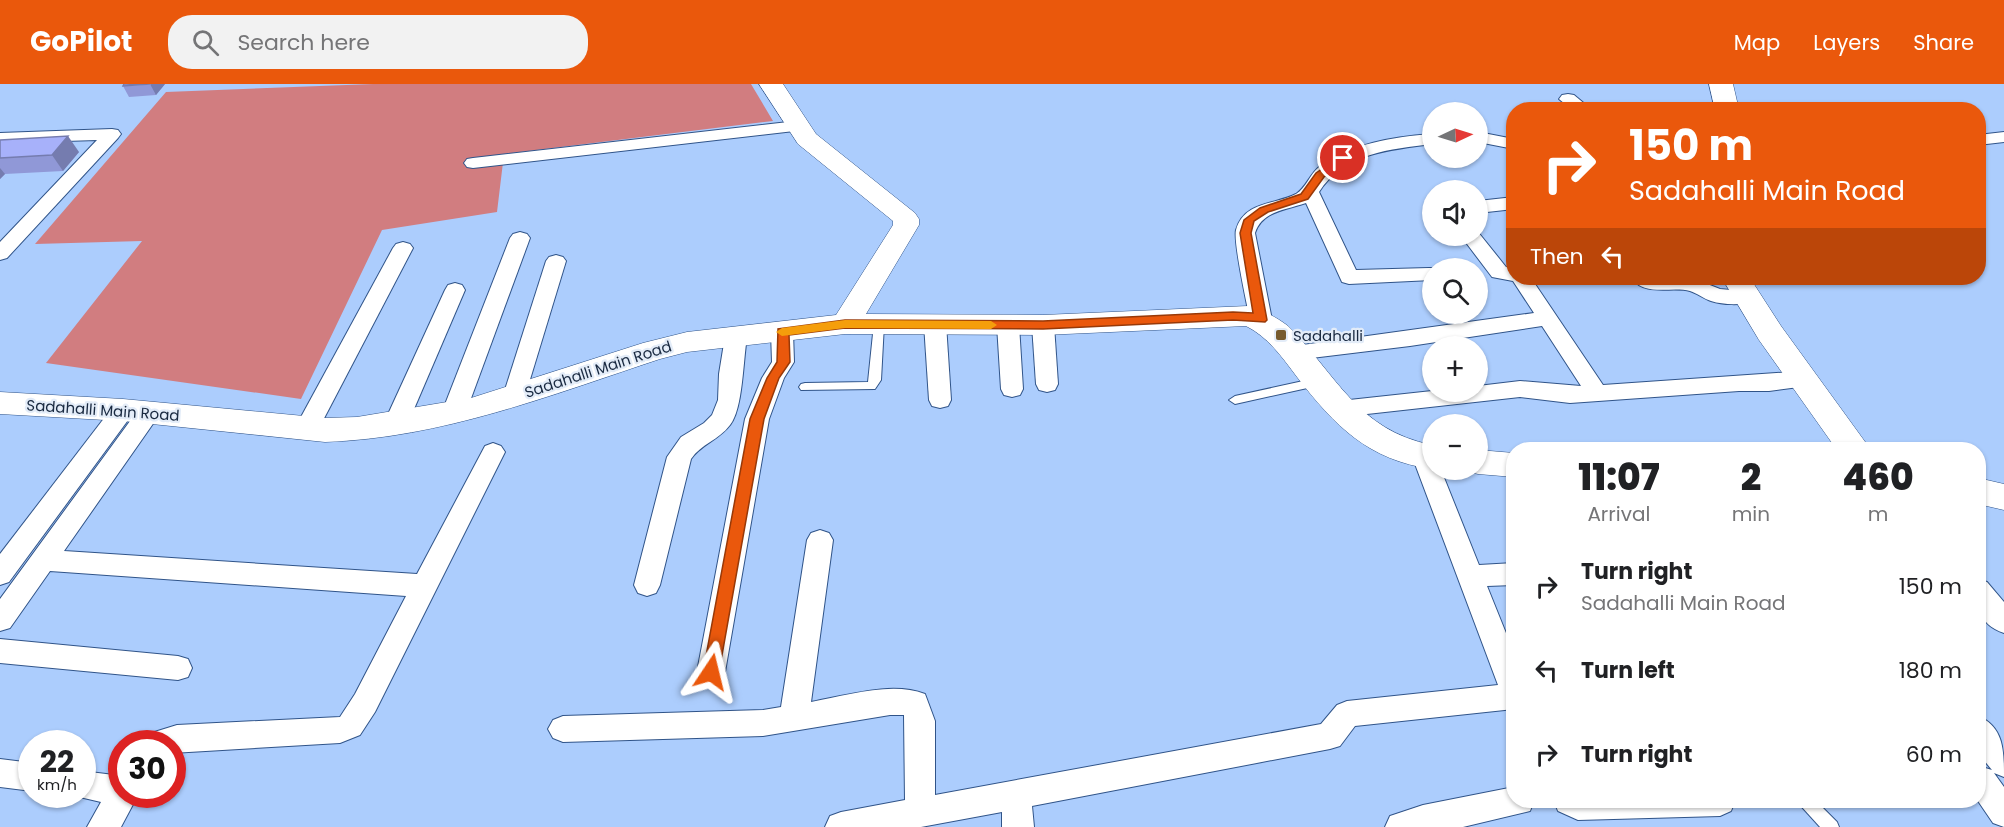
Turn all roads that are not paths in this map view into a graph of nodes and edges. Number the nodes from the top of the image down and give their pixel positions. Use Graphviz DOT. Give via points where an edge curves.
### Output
graph roads {
  1 [pos="771,84"];
  2 [pos="1720,84"];
  3 [pos="1568,99"];
  4 [pos="1572,102"];
  5 [pos="1725,102"];
  6 [pos="797,126"];
  7 [pos="2004,137"];
  8 [pos="0,138"];
  9 [pos="1488,139"];
  10 [pos="1986,139"];
  11 [pos="1422,140"];
  12 [pos="1506,142"];
  13 [pos="473,163"];
  14 [pos="1310,192"];
  15 [pos="1506,204"];
  16 [pos="1488,206"];
  17 [pos="520,238"];
  18 [pos="1479,246"];
  19 [pos="403,248"];
  20 [pos="0,254"];
  21 [pos="556,261"];
  22 [pos="1506,273"];
  23 [pos="1422,274"];
  24 [pos="1526,285"];
  25 [pos="1694,285"];
  26 [pos="1741,287"];
  27 [pos="455,290"];
  28 [pos="1548,318"];
  29 [pos="1261,320"];
  30 [pos="845,324"];
  31 [pos="879,324"];
  32 [pos="935,324"];
  33 [pos="1008,325"];
  34 [pos="1043,325"];
  35 [pos="782,332"];
  36 [pos="736,337"];
  37 [pos="1295,353"];
  38 [pos="1806,379"];
  39 [pos="1318,382"];
  40 [pos="1047,384"];
  41 [pos="805,387"];
  42 [pos="1012,389"];
  43 [pos="1597,393"];
  44 [pos="514,396"];
  45 [pos="940,400"];
  46 [pos="1235,400"];
  47 [pos="0,404"];
  48 [pos="1340,409"];
  49 [pos="136,411"];
  50 [pos="454,412"];
  51 [pos="396,423"];
  52 [pos="307,428"];
  53 [pos="1849,442"];
  54 [pos="492,452"];
  55 [pos="1422,455"];
  56 [pos="1488,463"];
  57 [pos="1506,464"];
  58 [pos="1437,480"];
  59 [pos="1986,493"];
  60 [pos="2004,497"];
  61 [pos="820,540"];
  62 [pos="44,560"];
  63 [pos="0,574"];
  64 [pos="1506,574"];
  65 [pos="1471,576"];
  66 [pos="647,585"];
  67 [pos="426,586"];
  68 [pos="1986,601"];
  69 [pos="0,620"];
  70 [pos="2004,622"];
  71 [pos="0,651"];
  72 [pos="178,668"];
  73 [pos="1506,669"];
  74 [pos="711,672"];
  75 [pos="1506,697"];
  76 [pos="794,719"];
  77 [pos="563,729"];
  78 [pos="186,738"];
  79 [pos="1986,756"];
  80 [pos="0,772"];
  81 [pos="18,775"];
  82 [pos="1992,776"];
  83 [pos="1016,795"];
  84 [pos="1506,804"];
  85 [pos="115,808"];
  86 [pos="1813,808"];
  87 [pos="920,813"];
  88 [pos="2004,813"];
  89 [pos="103,827"];
  90 [pos="841,827"];
  91 [pos="1018,827"];
  92 [pos="1401,827"];
  93 [pos="1831,827"];
  1 -- 6 [label="street"];
  2 -- 5 [label="street"];
  3 -- 4 [label="street"];
  6 -- 13 [label="street"];
  6 -- 30 [label="street" via="906,219 906,225"];
  7 -- 10 [label="street"];
  8 -- 20 [label="street" via="112,134"];
  9 -- 12 [label="street"];
  11 -- 14 [label="street" via="1347,156 1320,175"];
  14 -- 23 [label="street" via="1349,277"];
  14 -- 29 [label="street" via="1249,220 1246,228"];
  15 -- 16 [label="street"];
  17 -- 50 [label="street"];
  18 -- 22 [label="street" via="1499,272"];
  19 -- 52 [label="street"];
  21 -- 44 [label="street"];
  24 -- 28 [label="street"];
  25 -- 26 [label="street" via="1717,296"];
  26 -- 38 [label="street"];
  27 -- 51 [label="street"];
  28 -- 37 [label="street"];
  28 -- 43 [label="street"];
  29 -- 34 [label="street, Sadahalli Main Road" via="1233,316"];
  29 -- 37 [label="street" via="1281,335"];
  30 -- 31 [label="street, Sadahalli Main Road"];
  30 -- 35 [label="street, Sadahalli Main Road"];
  31 -- 32 [label="street, Sadahalli Main Road"];
  31 -- 41 [label="lane" via="875,380 871,386"];
  32 -- 33 [label="street, Sadahalli Main Road"];
  32 -- 45 [label="street"];
  33 -- 34 [label="street, Sadahalli Main Road"];
  33 -- 42 [label="street"];
  34 -- 40 [label="street"];
  35 -- 36 [label="street, Sadahalli Main Road"];
  35 -- 74 [label="street" via="783,362 757,419"];
  36 -- 44 [label="street, Sadahalli Main Road" via="670,345"];
  36 -- 66 [label="street" via="729,400 722,419 689,443 679,457"];
  37 -- 39 [label="street"];
  38 -- 43 [label="street"];
  38 -- 53 [label="street"];
  39 -- 46 [label="lane"];
  39 -- 48 [label="street"];
  43 -- 48 [label="street" via="1570,395 1520,389"];
  44 -- 50 [label="street, Sadahalli Main Road"];
  47 -- 49 [label="street, Sadahalli Main Road"];
  48 -- 55 [label="street" via="1375,439 1395,449"];
  49 -- 52 [label="street, Sadahalli Main Road"];
  49 -- 62 [label="street"];
  49 -- 63 [label="street"];
  50 -- 51 [label="street, Sadahalli Main Road"];
  51 -- 52 [label="street, Sadahalli Main Road" via="350,430"];
  54 -- 67 [label="street"];
  56 -- 57 [label="street"];
  58 -- 65 [label="street"];
  59 -- 60 [label="street"];
  61 -- 76 [label="street"];
  62 -- 67 [label="street"];
  62 -- 69 [label="street"];
  64 -- 65 [label="street"];
  65 -- 73 [label="street"];
  67 -- 78 [label="street" via="350,726 340,730"];
  68 -- 70 [label="street"];
  71 -- 72 [label="street"];
  75 -- 83 [label="street" via="1347,714 1330,736"];
  76 -- 77 [label="street"];
  76 -- 87 [label="street" via="890,702 915,703 920,721"];
  79 -- 82 [label="street"];
  80 -- 81 [label="street"];
  82 -- 88 [label="street"];
  83 -- 87 [label="street"];
  83 -- 91 [label="street"];
  84 -- 92 [label="street"];
  85 -- 89 [label="street"];
  86 -- 93 [label="lane"];
  87 -- 90 [label="street"];
}
